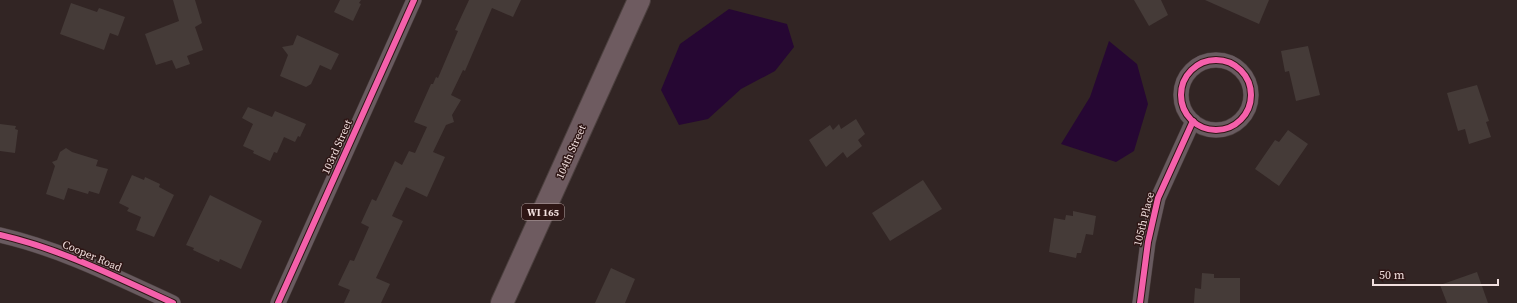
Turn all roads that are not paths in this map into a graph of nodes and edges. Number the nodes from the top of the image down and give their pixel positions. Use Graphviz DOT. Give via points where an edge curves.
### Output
graph roads {
  1 [pos="414,0"];
  2 [pos="639,0"];
  3 [pos="1193,121"];
  4 [pos="0,235"];
  5 [pos="173,303"];
  6 [pos="278,303"];
  7 [pos="502,303"];
  8 [pos="1140,303"];
  1 -- 6 [label="street, 103rd Street"];
  2 -- 7 [label="main road, 104th Street / WI 165"];
  3 -- 3 [label="street" via="1185,112 1181,101 1186,78 1193,69 1204,62 1215,60 1237,67 1245,75 1250,86 1250,102 1243,117 1234,125 1213,130"];
  3 -- 8 [label="street, 105th Place" via="1158,198 1148,242"];
  4 -- 5 [label="street, Cooper Road" via="65,254"];
}
